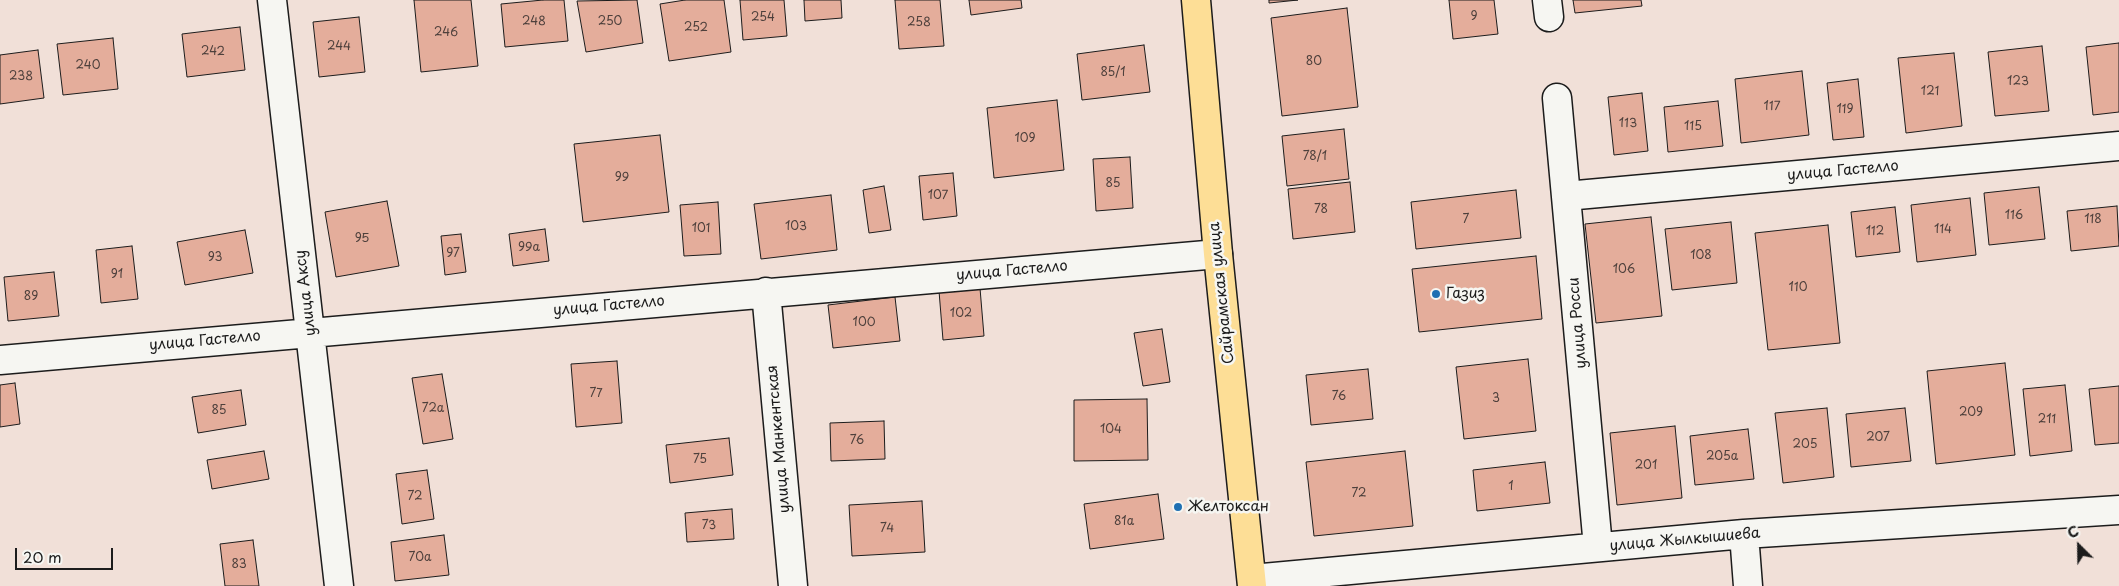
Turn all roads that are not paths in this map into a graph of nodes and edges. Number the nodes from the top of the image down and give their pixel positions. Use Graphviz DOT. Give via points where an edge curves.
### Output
graph roads {
  1 [pos="272,0"];
  2 [pos="1196,0"];
  3 [pos="1557,98"];
  4 [pos="2119,146"];
  5 [pos="1566,196"];
  6 [pos="1218,254"];
  7 [pos="766,292"];
  8 [pos="310,332"];
  9 [pos="0,360"];
  10 [pos="2119,510"];
  11 [pos="1744,534"];
  12 [pos="1598,547"];
  13 [pos="1252,583"];
  14 [pos="339,586"];
  15 [pos="793,586"];
  16 [pos="1748,586"];
  1 -- 8 [label="street, улица Аксу"];
  2 -- 6 [label="main road, Сайрамская улица"];
  3 -- 5 [label="street, улица Росси"];
  4 -- 5 [label="street, улица Гастелло"];
  5 -- 12 [label="street, улица Росси"];
  6 -- 7 [label="street, улица Гастелло"];
  6 -- 13 [label="main road, Сайрамская улица"];
  7 -- 8 [label="street, улица Гастелло"];
  7 -- 15 [label="street, улица Манкентская"];
  8 -- 9 [label="street, улица Гастелло"];
  8 -- 14 [label="street, улица Аксу"];
  10 -- 11 [label="street, улица Жылкышиева"];
  11 -- 12 [label="street, улица Жылкышиева"];
  11 -- 16 [label="street"];
  12 -- 13 [label="street, улица Жылкышиева"];
}
